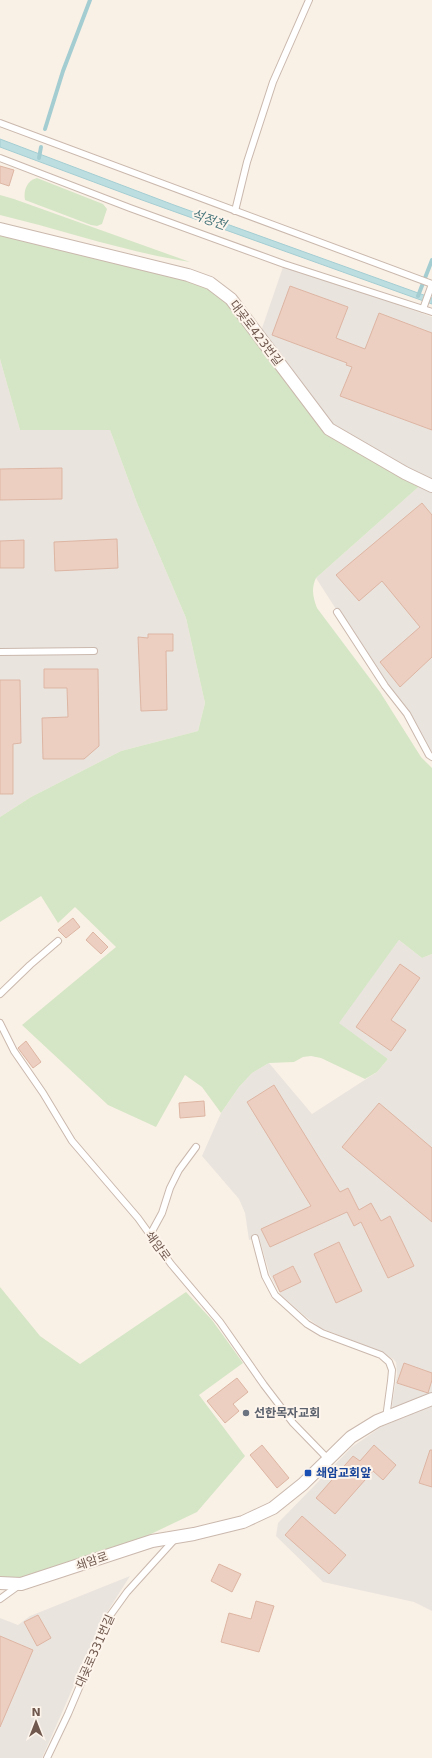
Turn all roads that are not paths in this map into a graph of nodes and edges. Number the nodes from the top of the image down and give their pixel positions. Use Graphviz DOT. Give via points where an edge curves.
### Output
graph roads {
  1 [pos="308,0"];
  2 [pos="0,123"];
  3 [pos="0,158"];
  4 [pos="235,211"];
  5 [pos="0,229"];
  6 [pos="431,285"];
  7 [pos="424,308"];
  8 [pos="432,312"];
  9 [pos="432,486"];
  10 [pos="337,612"];
  11 [pos="0,652"];
  12 [pos="94,652"];
  13 [pos="432,757"];
  14 [pos="58,941"];
  15 [pos="0,994"];
  16 [pos="0,1023"];
  17 [pos="196,1147"];
  18 [pos="150,1235"];
  19 [pos="255,1238"];
  20 [pos="432,1399"];
  21 [pos="386,1418"];
  22 [pos="328,1459"];
  23 [pos="176,1537"];
  24 [pos="0,1583"];
  25 [pos="21,1584"];
  26 [pos="0,1599"];
  27 [pos="47,1758"];
  1 -- 4 [label="lane" via="273,82 247,162"];
  2 -- 4 [label="lane"];
  3 -- 7 [label="lane" via="277,262"];
  4 -- 6 [label="lane"];
  5 -- 9 [label="street, 대곶로423번길" via="188,275 210,283 230,299 329,429 404,473"];
  6 -- 7 [label="lane"];
  7 -- 8 [label="lane"];
  10 -- 13 [label="lane" via="385,686 407,714"];
  11 -- 12 [label="lane"];
  14 -- 15 [label="lane"];
  16 -- 18 [label="lane, 쇄암로" via="14,1051 72,1141"];
  17 -- 18 [label="lane" via="179,1170"];
  18 -- 22 [label="lane, 쇄암로" via="220,1322 293,1423"];
  19 -- 21 [label="lane" via="265,1276 276,1295 307,1324 322,1333 380,1355 389,1362 392,1375"];
  20 -- 21 [label="street, 쇄암로"];
  21 -- 22 [label="street, 쇄암로" via="350,1437"];
  22 -- 23 [label="street, 쇄암로" via="273,1508 243,1522"];
  23 -- 25 [label="street, 쇄암로" via="152,1541"];
  23 -- 27 [label="lane, 대곶로331번길" via="127,1592 109,1617"];
  24 -- 25 [label="street, 쇄암로"];
  25 -- 26 [label="lane"];
}
